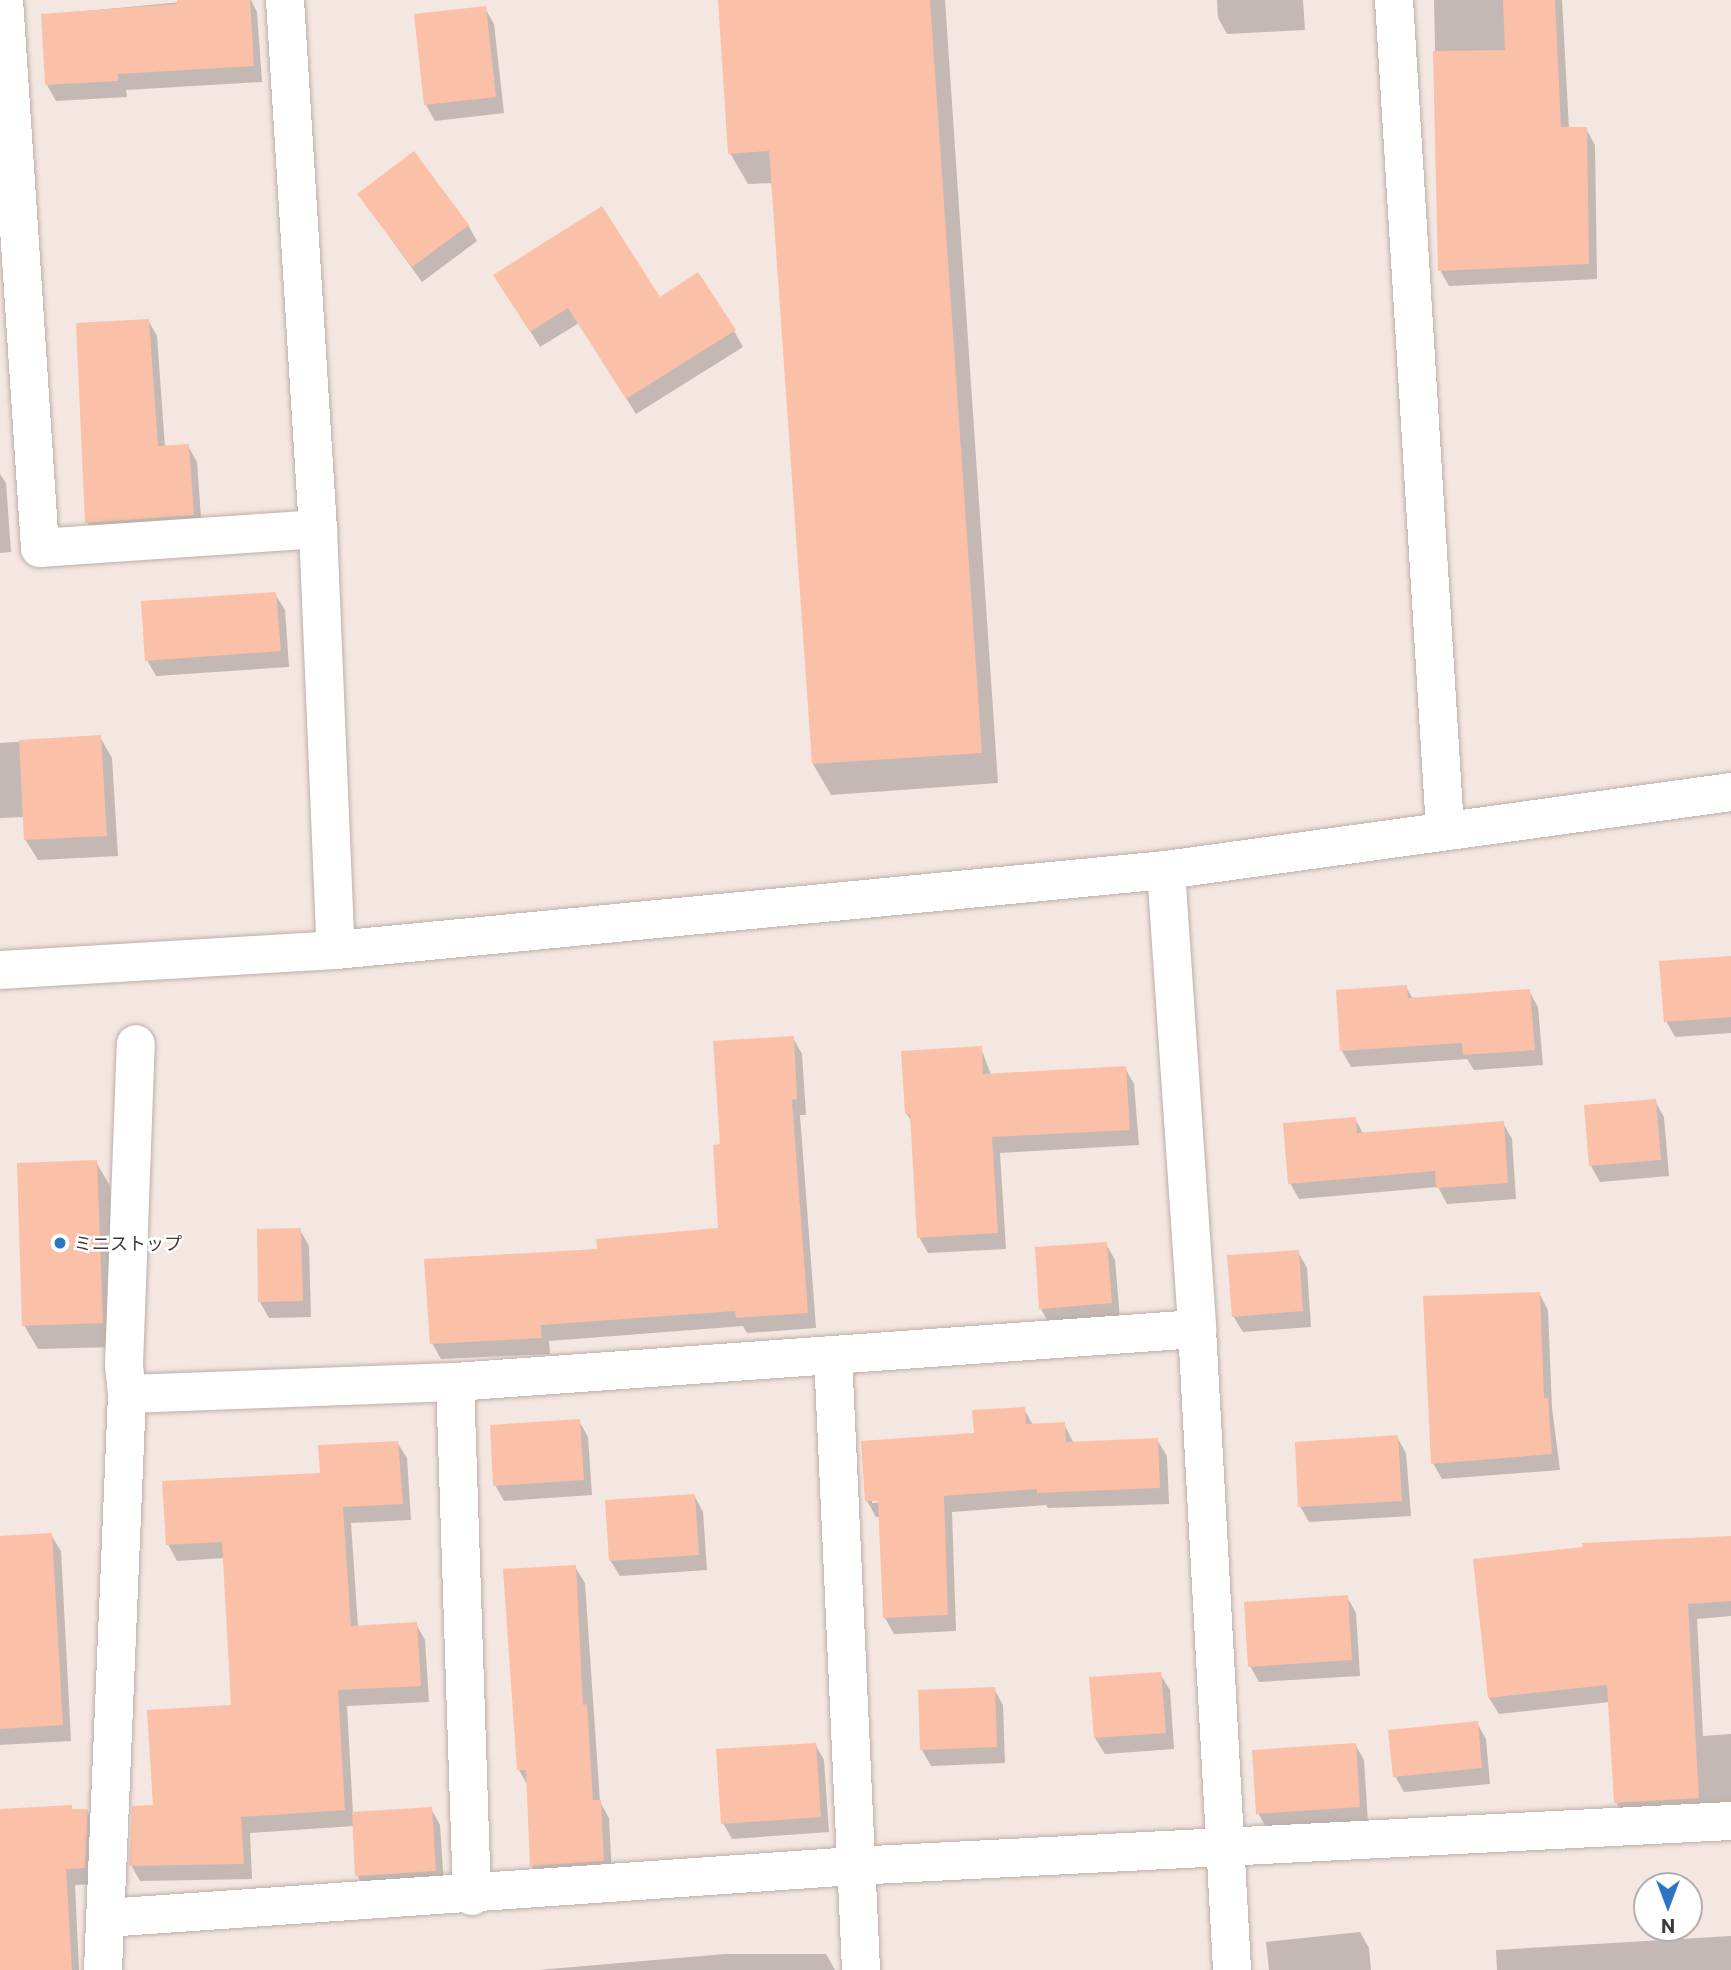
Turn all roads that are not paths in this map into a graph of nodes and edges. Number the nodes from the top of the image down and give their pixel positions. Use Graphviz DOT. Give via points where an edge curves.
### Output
graph roads {
  1 [pos="4,0"];
  2 [pos="285,0"];
  3 [pos="1394,0"];
  4 [pos="318,529"];
  5 [pos="1731,792"];
  6 [pos="1445,830"];
  7 [pos="1166,870"];
  8 [pos="336,950"];
  9 [pos="0,970"];
  10 [pos="136,1044"];
  11 [pos="1197,1329"];
  12 [pos="832,1355"];
  13 [pos="455,1382"];
  14 [pos="127,1394"];
  15 [pos="1731,1821"];
  16 [pos="1225,1845"];
  17 [pos="854,1866"];
  18 [pos="472,1896"];
  19 [pos="106,1917"];
  20 [pos="103,1970"];
  21 [pos="860,1970"];
  22 [pos="1232,1970"];
  1 -- 4 [label="street" via="40,548"];
  2 -- 4 [label="street"];
  3 -- 6 [label="street"];
  4 -- 8 [label="street"];
  5 -- 6 [label="street"];
  6 -- 7 [label="street"];
  7 -- 8 [label="street"];
  7 -- 11 [label="street"];
  8 -- 9 [label="street"];
  10 -- 14 [label="street" via="124,1365"];
  11 -- 12 [label="street"];
  11 -- 16 [label="street"];
  12 -- 13 [label="street"];
  12 -- 17 [label="street"];
  13 -- 14 [label="street"];
  13 -- 18 [label="street"];
  14 -- 19 [label="street"];
  15 -- 16 [label="street" via="1422,1840"];
  16 -- 17 [label="street"];
  16 -- 22 [label="street"];
  17 -- 18 [label="street"];
  17 -- 21 [label="street"];
  18 -- 19 [label="street"];
  19 -- 20 [label="street"];
}
